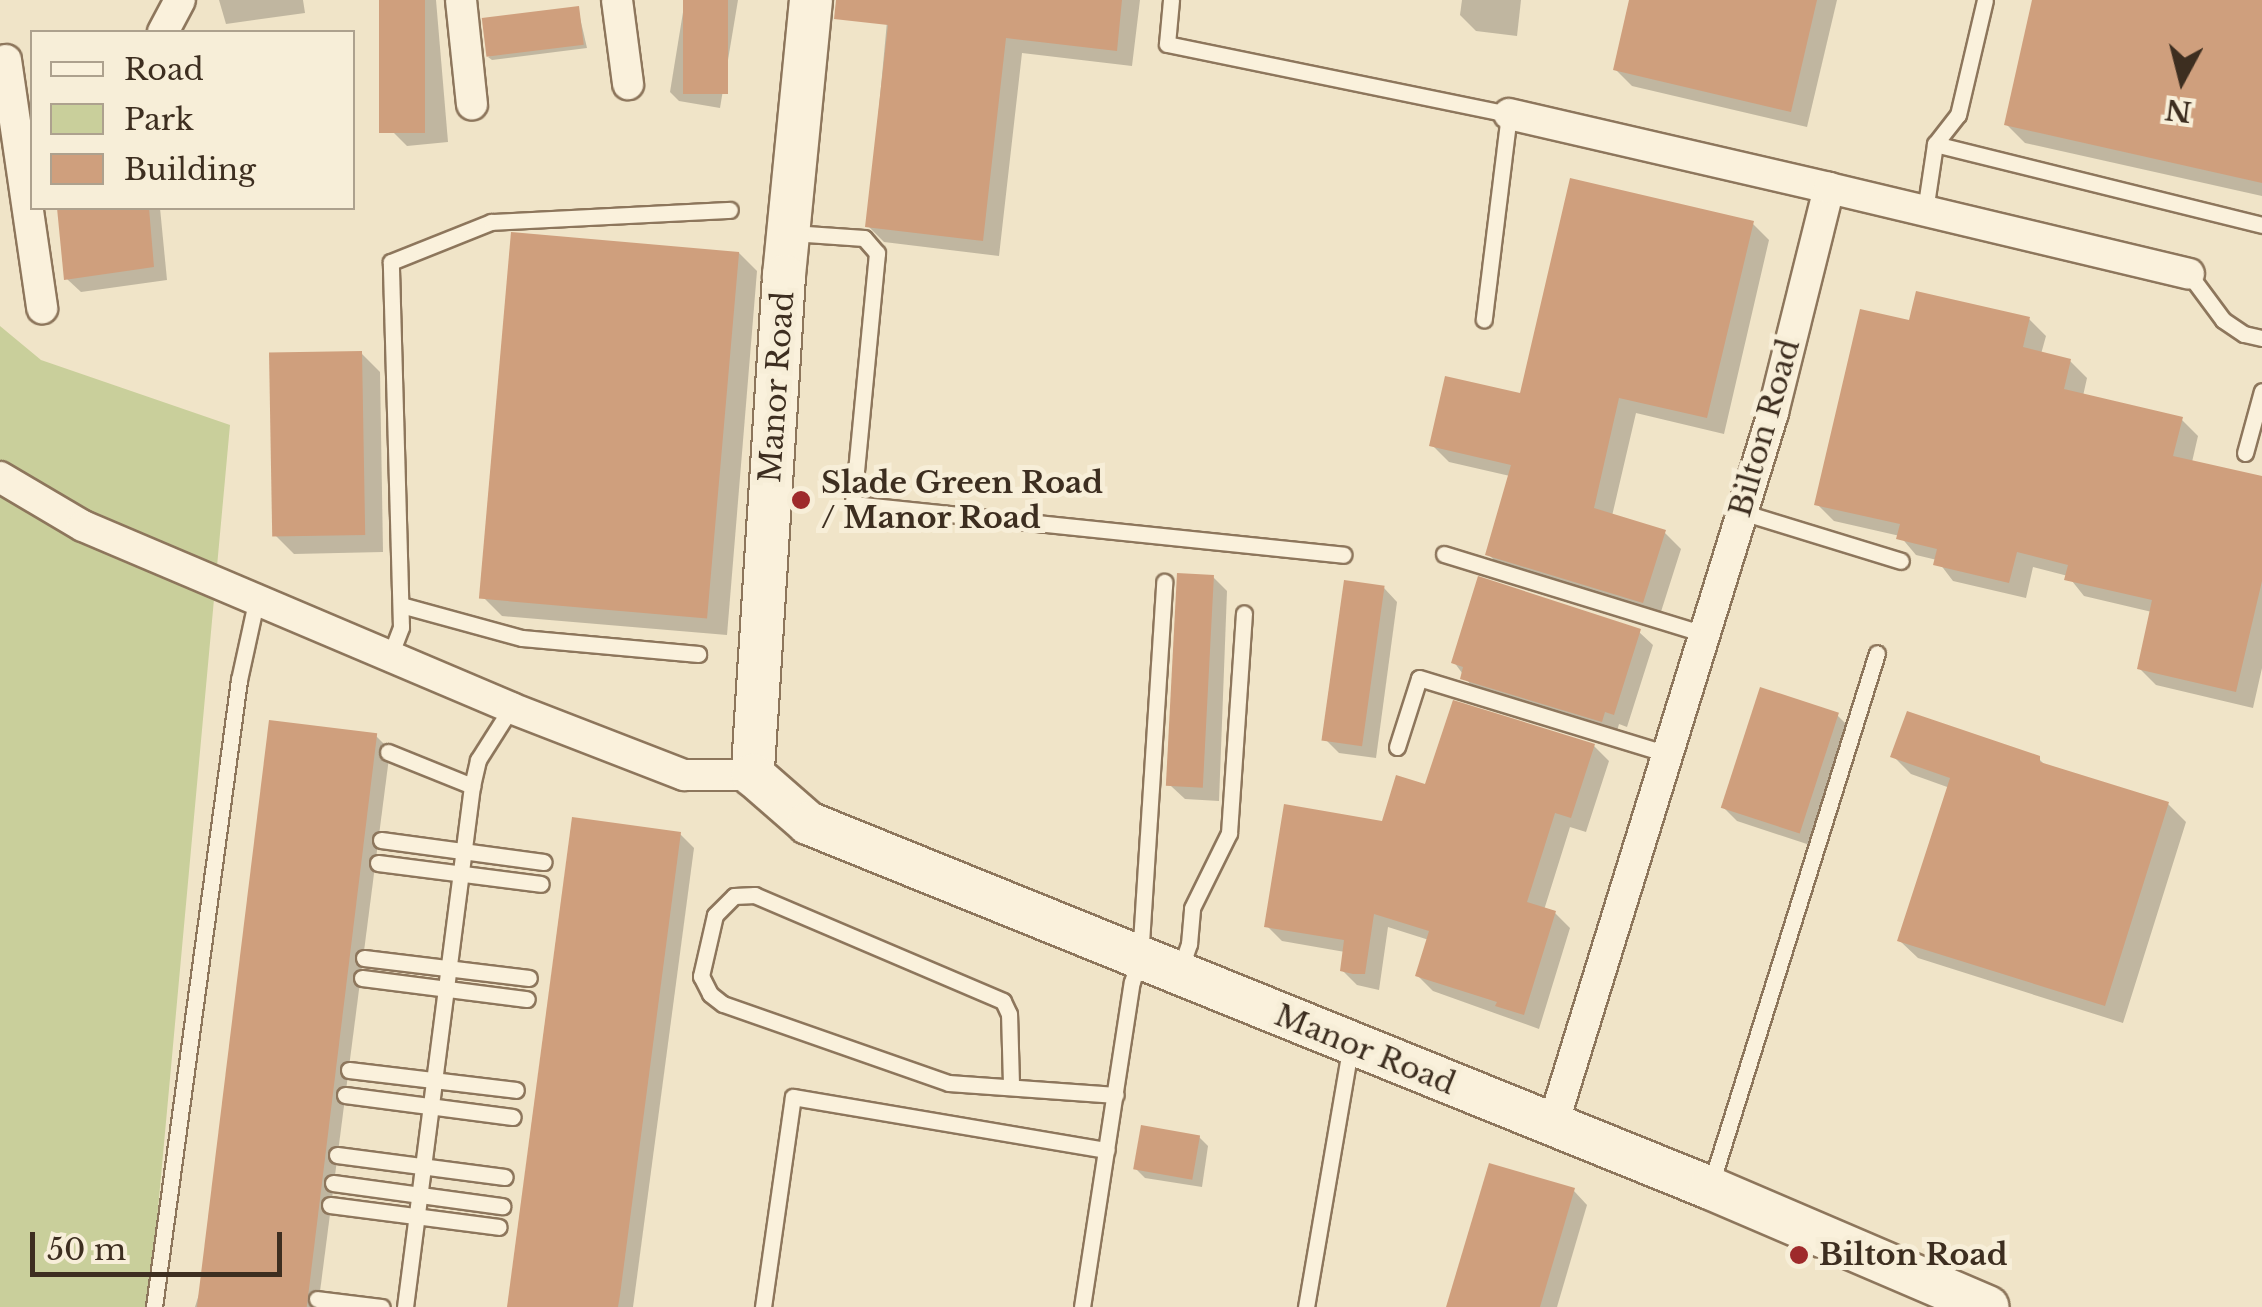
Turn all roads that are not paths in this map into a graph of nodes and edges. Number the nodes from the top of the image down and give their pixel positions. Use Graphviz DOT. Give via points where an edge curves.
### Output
graph roads {
  1 [pos="180,0"];
  2 [pos="461,0"];
  3 [pos="617,0"];
  4 [pos="812,0"];
  5 [pos="1171,0"];
  6 [pos="1985,0"];
  7 [pos="164,30"];
  8 [pos="6,60"];
  9 [pos="628,84"];
  10 [pos="472,104"];
  11 [pos="22,109"];
  12 [pos="1509,114"];
  13 [pos="1935,144"];
  14 [pos="1829,188"];
  15 [pos="30,189"];
  16 [pos="32,210"];
  17 [pos="730,210"];
  18 [pos="1924,211"];
  19 [pos="2262,225"];
  20 [pos="788,233"];
  21 [pos="2190,274"];
  22 [pos="42,308"];
  23 [pos="1484,320"];
  24 [pos="2262,338"];
  25 [pos="2262,391"];
  26 [pos="2245,453"];
  27 [pos="0,477"];
  28 [pos="1742,512"];
  29 [pos="1444,554"];
  30 [pos="1343,555"];
  31 [pos="1901,561"];
  32 [pos="1164,582"];
  33 [pos="256,602"];
  34 [pos="401,605"];
  35 [pos="1244,614"];
  36 [pos="1704,634"];
  37 [pos="1877,653"];
  38 [pos="698,654"];
  39 [pos="390,656"];
  40 [pos="512,708"];
  41 [pos="1397,747"];
  42 [pos="388,752"];
  43 [pos="1667,754"];
  44 [pos="753,775"];
  45 [pos="472,786"];
  46 [pos="381,840"];
  47 [pos="463,851"];
  48 [pos="378,862"];
  49 [pos="544,862"];
  50 [pos="460,874"];
  51 [pos="541,884"];
  52 [pos="364,958"];
  53 [pos="1159,966"];
  54 [pos="448,968"];
  55 [pos="362,978"];
  56 [pos="529,978"];
  57 [pos="446,989"];
  58 [pos="527,1000"];
  59 [pos="1351,1045"];
  60 [pos="349,1070"];
  61 [pos="434,1080"];
  62 [pos="1011,1084"];
  63 [pos="516,1090"];
  64 [pos="1116,1094"];
  65 [pos="345,1095"];
  66 [pos="431,1106"];
  67 [pos="512,1117"];
  68 [pos="1553,1124"];
  69 [pos="1107,1150"];
  70 [pos="337,1155"];
  71 [pos="423,1166"];
  72 [pos="505,1178"];
  73 [pos="333,1184"];
  74 [pos="1710,1188"];
  75 [pos="420,1195"];
  76 [pos="330,1205"];
  77 [pos="502,1206"];
  78 [pos="417,1216"];
  79 [pos="499,1227"];
  80 [pos="317,1299"];
  81 [pos="154,1307"];
  82 [pos="382,1307"];
  83 [pos="405,1307"];
  84 [pos="763,1307"];
  85 [pos="1082,1307"];
  86 [pos="1306,1307"];
  87 [pos="1988,1307"];
  1 -- 7 [label="street"];
  2 -- 10 [label="street"];
  3 -- 9 [label="street"];
  4 -- 20 [label="street, Manor Road"];
  5 -- 12 [label="lane" via="1166,44"];
  6 -- 13 [label="lane" via="1958,115"];
  8 -- 11 [label="street"];
  11 -- 15 [label="street"];
  12 -- 14 [label="street"];
  12 -- 23 [label="lane"];
  13 -- 18 [label="lane"];
  13 -- 19 [label="lane"];
  14 -- 18 [label="street"];
  14 -- 28 [label="street, Bilton Road"];
  16 -- 22 [label="street"];
  17 -- 34 [label="lane" via="491,222 391,262"];
  18 -- 21 [label="street"];
  20 -- 30 [label="lane" via="864,238 878,253 853,504"];
  20 -- 44 [label="street, Manor Road"];
  21 -- 24 [label="lane" via="2224,320"];
  25 -- 26 [label="lane"];
  27 -- 33 [label="street" via="83,526"];
  28 -- 31 [label="lane"];
  28 -- 36 [label="street, Bilton Road"];
  29 -- 36 [label="lane"];
  32 -- 53 [label="lane"];
  33 -- 39 [label="street"];
  33 -- 81 [label="lane" via="239,680"];
  34 -- 38 [label="lane" via="522,638"];
  34 -- 39 [label="lane"];
  35 -- 53 [label="lane" via="1229,833 1192,908 1189,944"];
  36 -- 43 [label="street, Bilton Road"];
  37 -- 74 [label="lane"];
  39 -- 40 [label="street"];
  40 -- 44 [label="street" via="684,775"];
  40 -- 45 [label="lane" via="478,760"];
  41 -- 43 [label="lane" via="1419,678"];
  42 -- 45 [label="lane"];
  43 -- 68 [label="street, Bilton Road"];
  44 -- 53 [label="street, Manor Road" via="808,823"];
  45 -- 47 [label="lane"];
  46 -- 47 [label="lane"];
  47 -- 49 [label="lane"];
  47 -- 50 [label="lane"];
  48 -- 50 [label="lane"];
  50 -- 51 [label="lane"];
  50 -- 54 [label="lane"];
  52 -- 54 [label="lane"];
  53 -- 59 [label="street, Manor Road"];
  53 -- 64 [label="lane"];
  54 -- 56 [label="lane"];
  54 -- 57 [label="lane"];
  55 -- 57 [label="lane"];
  57 -- 58 [label="lane"];
  57 -- 61 [label="lane"];
  59 -- 68 [label="street, Manor Road"];
  59 -- 86 [label="lane"];
  60 -- 61 [label="lane"];
  61 -- 63 [label="lane"];
  61 -- 66 [label="lane"];
  62 -- 62 [label="lane" via="949,1082 722,1004 701,976 715,915 734,896 755,895 1003,1001 1010,1014"];
  62 -- 64 [label="lane"];
  64 -- 69 [label="lane"];
  65 -- 66 [label="lane"];
  66 -- 67 [label="lane"];
  66 -- 71 [label="lane"];
  68 -- 74 [label="street, Manor Road"];
  69 -- 84 [label="lane" via="793,1097"];
  69 -- 85 [label="lane"];
  70 -- 71 [label="lane"];
  71 -- 72 [label="lane"];
  71 -- 75 [label="lane"];
  73 -- 75 [label="lane"];
  74 -- 87 [label="street, Manor Road"];
  75 -- 77 [label="lane"];
  75 -- 78 [label="lane"];
  76 -- 78 [label="lane"];
  78 -- 79 [label="lane"];
  78 -- 83 [label="lane"];
  80 -- 82 [label="lane"];
}
